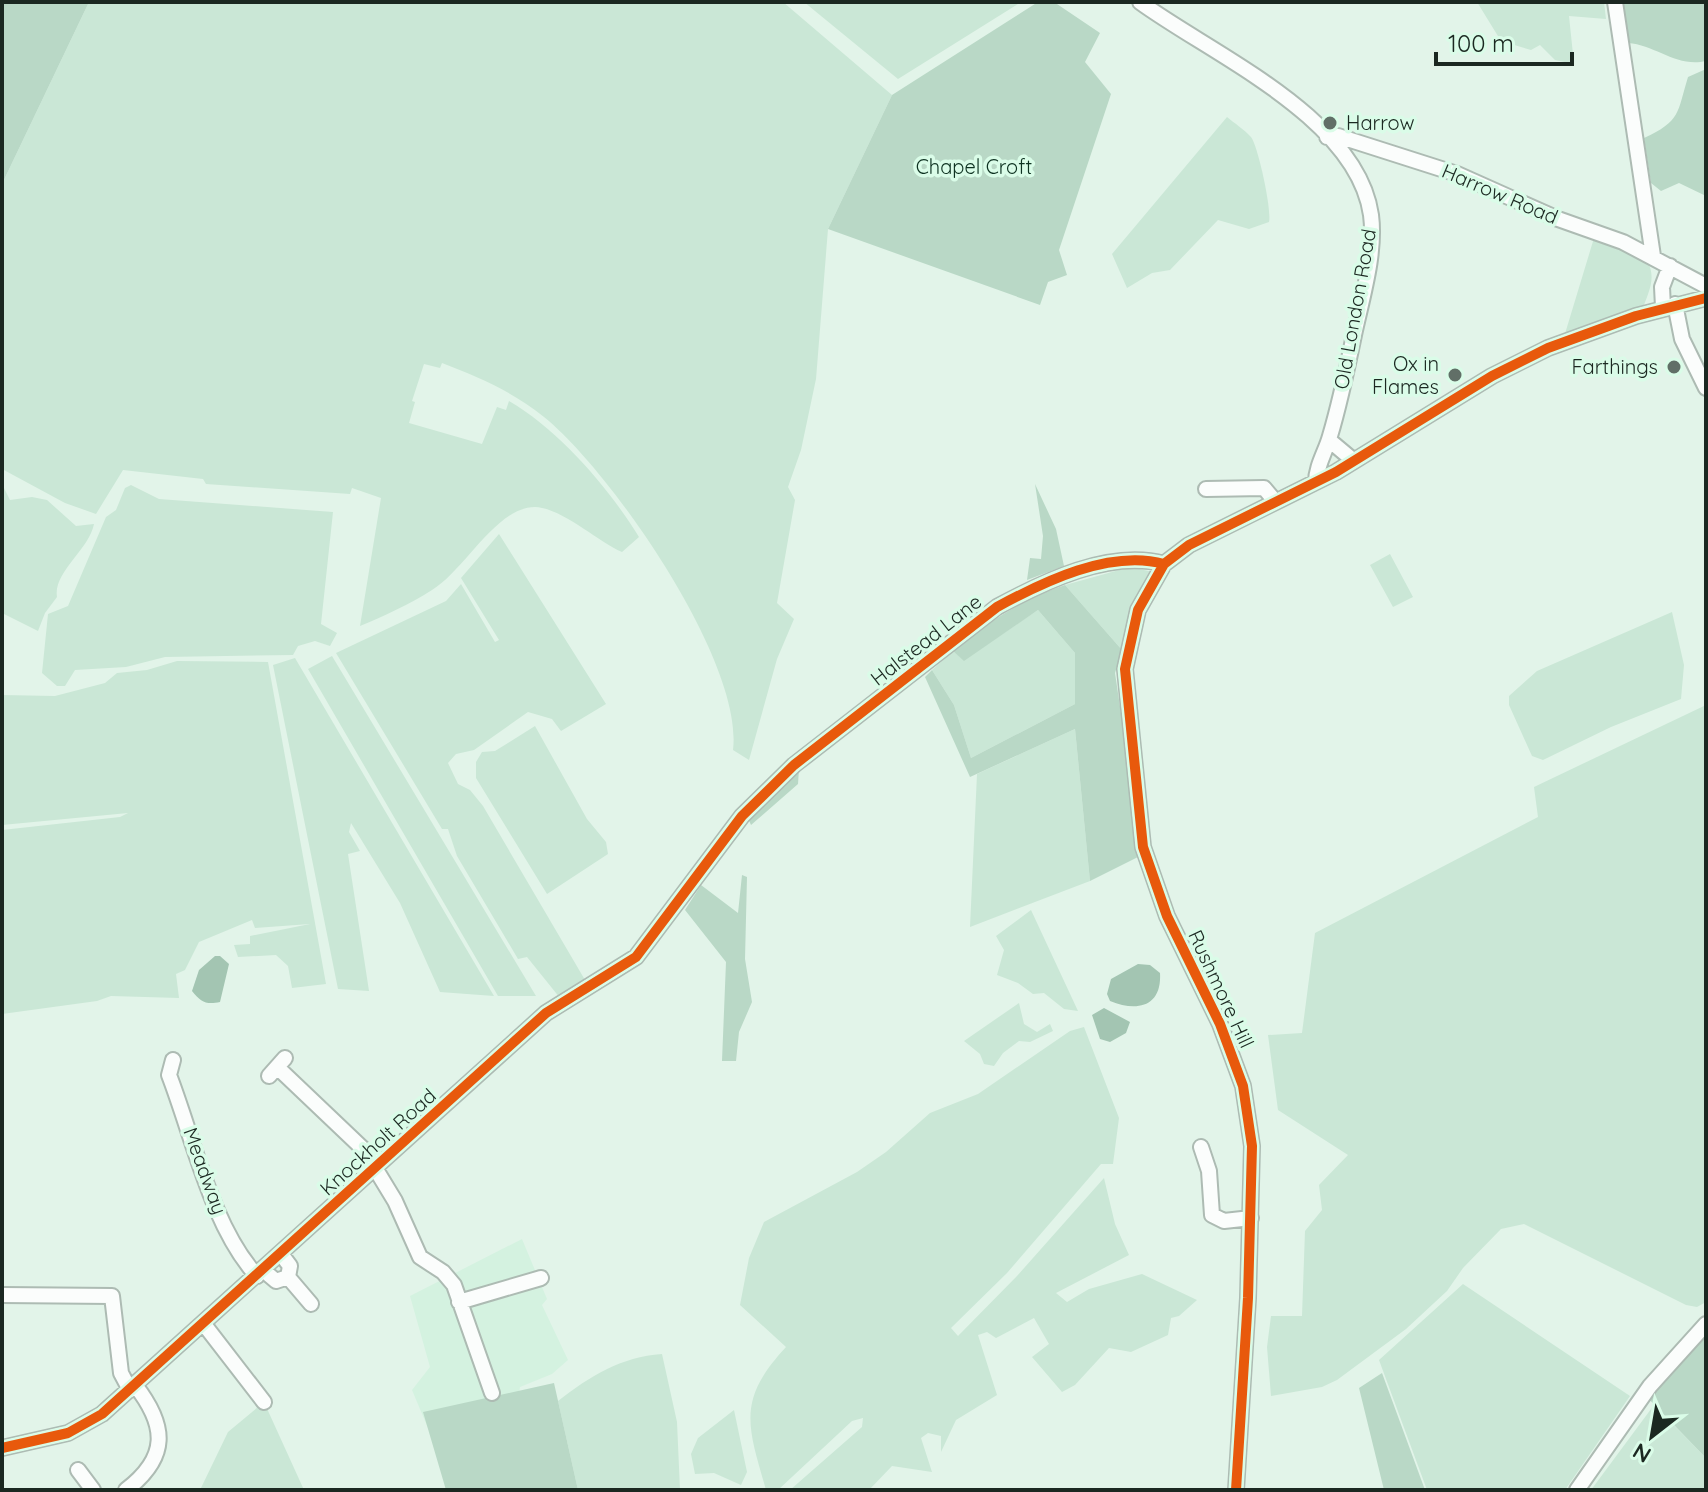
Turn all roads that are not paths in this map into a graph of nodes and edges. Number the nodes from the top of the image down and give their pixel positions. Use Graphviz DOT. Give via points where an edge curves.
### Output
graph roads {
  1 [pos="1140,2"];
  2 [pos="1615,2"];
  3 [pos="1327,137"];
  4 [pos="1358,143"];
  5 [pos="1347,161"];
  6 [pos="1653,256"];
  7 [pos="1670,266"];
  8 [pos="1706,286"];
  9 [pos="1706,298"];
  10 [pos="1669,305"];
  11 [pos="1706,388"];
  12 [pos="1329,440"];
  13 [pos="1354,461"];
  14 [pos="1316,482"];
  15 [pos="1206,489"];
  16 [pos="1275,501"];
  17 [pos="1164,564"];
  18 [pos="742,816"];
  19 [pos="173,1060"];
  20 [pos="277,1067"];
  21 [pos="1201,1147"];
  22 [pos="377,1166"];
  23 [pos="1251,1218"];
  24 [pos="281,1254"];
  25 [pos="260,1273"];
  26 [pos="288,1277"];
  27 [pos="541,1278"];
  28 [pos="2,1295"];
  29 [pos="459,1302"];
  30 [pos="311,1304"];
  31 [pos="203,1323"];
  32 [pos="1706,1324"];
  33 [pos="133,1388"];
  34 [pos="492,1393"];
  35 [pos="264,1402"];
  36 [pos="2,1448"];
  37 [pos="78,1470"];
  38 [pos="93,1490"];
  39 [pos="126,1490"];
  40 [pos="1236,1490"];
  41 [pos="1577,1490"];
  1 -- 3 [label="street, Old London Road" via="1230,58"];
  2 -- 6 [label="street"];
  3 -- 4 [label="street, Harrow Road"];
  3 -- 5 [label="street, Old London Road"];
  4 -- 5 [label="street"];
  4 -- 6 [label="street, Harrow Road" via="1457,174"];
  5 -- 12 [label="street, Old London Road" via="1369,204 1371,241"];
  6 -- 7 [label="street, Harrow Road"];
  7 -- 8 [label="street, Harrow Road"];
  7 -- 10 [label="street" via="1662,287"];
  9 -- 10 [label="street"];
  10 -- 11 [label="street"];
  10 -- 13 [label="street" via="1520,361"];
  12 -- 13 [label="street"];
  12 -- 14 [label="street, Old London Road"];
  13 -- 14 [label="street"];
  14 -- 16 [label="street"];
  15 -- 16 [label="street" via="1264,488"];
  16 -- 17 [label="street" via="1189,545"];
  17 -- 18 [label="street, Halstead Lane" via="1146,559 1105,564 997,607 794,765"];
  17 -- 23 [label="street, Rushmore Hill" via="1138,610 1125,669 1143,847 1167,916 1220,1024 1243,1086 1252,1146"];
  18 -- 22 [label="street, Knockholt Road" via="636,957 546,1013"];
  19 -- 25 [label="street, Meadway" via="169,1075 211,1190 236,1248"];
  20 -- 22 [label="street"];
  21 -- 23 [label="street" via="1209,1171 1212,1215 1224,1221"];
  22 -- 24 [label="street, Knockholt Road"];
  22 -- 29 [label="street" via="415,1249 450,1277"];
  23 -- 40 [label="street, Rushmore Hill"];
  24 -- 25 [label="street, Knockholt Road"];
  24 -- 26 [label="street" via="290,1266"];
  25 -- 26 [label="street" via="276,1281"];
  25 -- 31 [label="street, Knockholt Road"];
  26 -- 30 [label="street"];
  27 -- 29 [label="street"];
  28 -- 33 [label="street" via="112,1296 121,1373"];
  29 -- 34 [label="street"];
  31 -- 33 [label="street, Knockholt Road"];
  31 -- 35 [label="street"];
  32 -- 41 [label="street" via="1650,1386"];
  33 -- 36 [label="street, Knockholt Road" via="85,1426"];
  33 -- 39 [label="street" via="151,1406 159,1442 151,1467"];
  37 -- 38 [label="street"];
}
